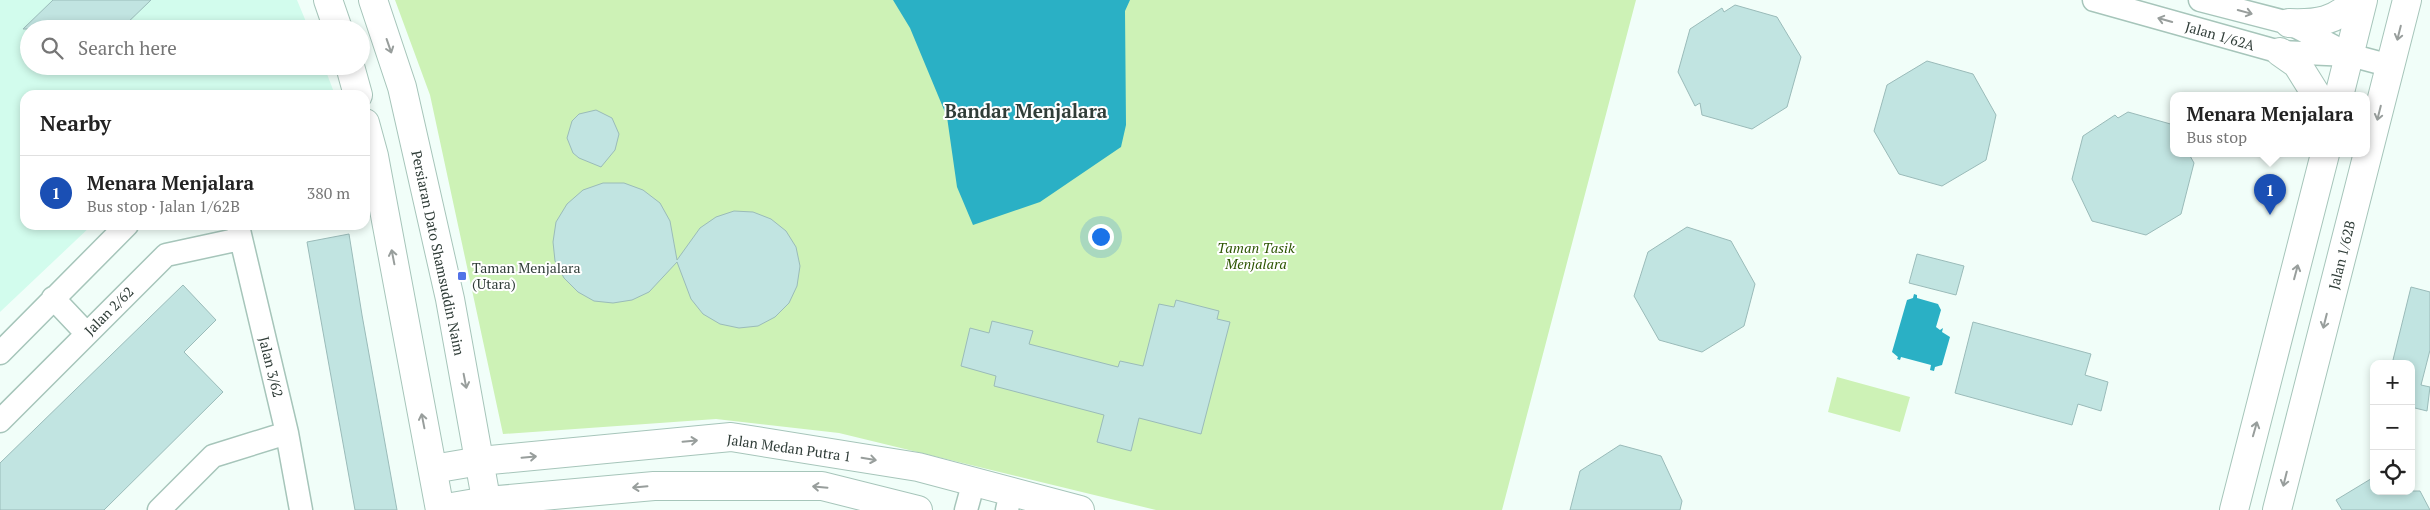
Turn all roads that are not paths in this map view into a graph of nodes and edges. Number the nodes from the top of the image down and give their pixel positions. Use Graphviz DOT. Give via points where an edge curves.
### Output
graph roads {
  1 [pos="328,0"];
  2 [pos="373,0"];
  3 [pos="2094,0"];
  4 [pos="2200,0"];
  5 [pos="2355,0"];
  6 [pos="2363,0"];
  7 [pos="2407,0"];
  8 [pos="335,20"];
  9 [pos="2289,23"];
  10 [pos="2280,52"];
  11 [pos="2350,55"];
  12 [pos="2391,66"];
  13 [pos="352,75"];
  14 [pos="357,90"];
  15 [pos="2315,92"];
  16 [pos="2340,92"];
  17 [pos="2370,148"];
  18 [pos="2324,157"];
  19 [pos="2368,157"];
  20 [pos="370,162"];
  21 [pos="122,230"];
  22 [pos="239,232"];
  23 [pos="53,298"];
  24 [pos="87,334"];
  25 [pos="0,353"];
  26 [pos="0,422"];
  27 [pos="287,433"];
  28 [pos="480,461"];
  29 [pos="432,468"];
  30 [pos="974,481"];
  31 [pos="1009,501"];
  32 [pos="488,505"];
  33 [pos="159,510"];
  34 [pos="302,510"];
  35 [pos="440,510"];
  36 [pos="918,510"];
  37 [pos="966,510"];
  38 [pos="1080,510"];
  39 [pos="2234,510"];
  40 [pos="2277,510"];
  1 -- 8 [label="main road"];
  2 -- 28 [label="main road, Persiaran Dato Shamsuddin Naim, one-way" via="402,87 450,299"];
  10 -- 3 [label="street, Jalan 1/62A, one-way"];
  4 -- 9 [label="street, Jalan 1/62A, one-way"];
  5 -- 9 [label="main road" via="2338,16 2323,22"];
  6 -- 11 [label="main road"];
  7 -- 12 [label="main road, Jalan 1/62B, one-way"];
  9 -- 11 [label="street, Jalan 1/62A"];
  10 -- 11 [label="street, Jalan 1/62A"];
  10 -- 15 [label="main road" via="2298,64"];
  11 -- 12 [label="street, Jalan 1/62A"];
  11 -- 16 [label="main road"];
  12 -- 17 [label="main road, Jalan 1/62B, one-way"];
  13 -- 14 [label="main road"];
  39 -- 18 [label="main road, one-way"];
  19 -- 40 [label="main road, Jalan 1/62B, one-way"];
  29 -- 20 [label="main road, one-way"];
  21 -- 23 [label="street"];
  22 -- 24 [label="street, Jalan 2/62" via="166,255"];
  22 -- 27 [label="street, Jalan 3/62"];
  23 -- 24 [label="street"];
  23 -- 25 [label="street"];
  24 -- 26 [label="street, Jalan 2/62"];
  27 -- 33 [label="street" via="213,456"];
  27 -- 34 [label="street, Jalan 3/62"];
  28 -- 29 [label="main road, Jalan Medan Putra 1"];
  28 -- 30 [label="main road, Jalan Medan Putra 1, one-way" via="731,437 918,466"];
  28 -- 32 [label="main road, Persiaran Dato Shamsuddin Naim"];
  29 -- 35 [label="main road"];
  30 -- 31 [label="main road, Jalan Medan Putra 1"];
  30 -- 37 [label="street"];
  31 -- 38 [label="main road, Jalan Medan Putra 1"];
  32 -- 35 [label="main road"];
  36 -- 32 [label="main road, one-way" via="822,486 654,486"];
}
